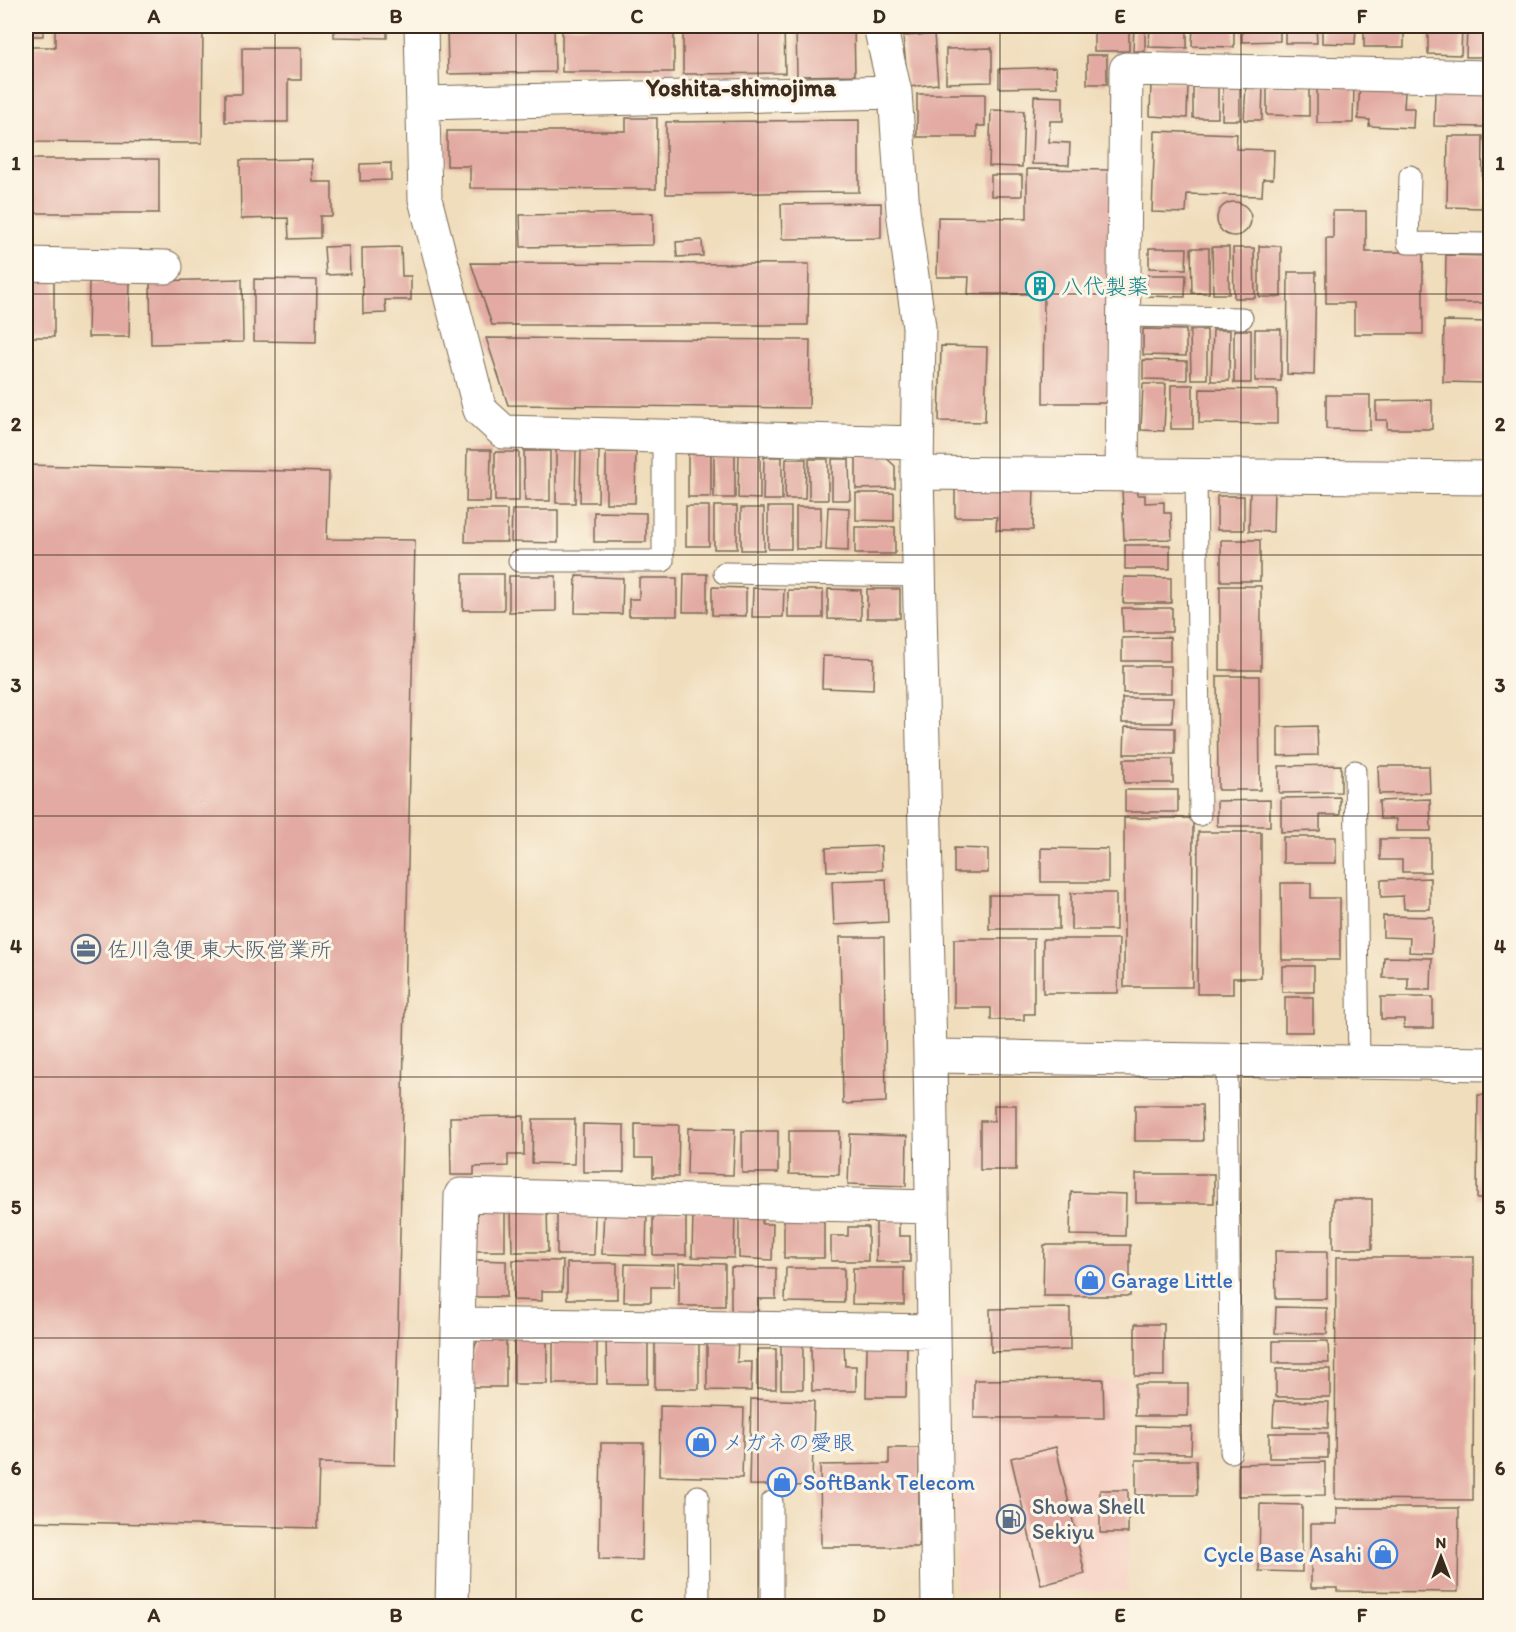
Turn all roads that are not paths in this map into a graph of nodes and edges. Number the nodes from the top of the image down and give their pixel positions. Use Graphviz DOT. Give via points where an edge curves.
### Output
graph roads {
  1 [pos="421,26"];
  2 [pos="880,26"];
  3 [pos="1491,77"];
  4 [pos="895,92"];
  5 [pos="423,103"];
  6 [pos="1410,176"];
  7 [pos="1491,244"];
  8 [pos="26,264"];
  9 [pos="166,267"];
  10 [pos="1124,316"];
  11 [pos="1242,318"];
  12 [pos="663,436"];
  13 [pos="918,458"];
  14 [pos="1122,474"];
  15 [pos="1196,475"];
  16 [pos="1491,478"];
  17 [pos="519,561"];
  18 [pos="724,573"];
  19 [pos="920,576"];
  20 [pos="1355,771"];
  21 [pos="1200,815"];
  22 [pos="930,1056"];
  23 [pos="1227,1060"];
  24 [pos="1359,1062"];
  25 [pos="1491,1064"];
  26 [pos="932,1207"];
  27 [pos="458,1324"];
  28 [pos="934,1331"];
  29 [pos="1231,1452"];
  30 [pos="698,1496"];
  31 [pos="772,1502"];
  32 [pos="452,1606"];
  33 [pos="699,1606"];
  34 [pos="772,1606"];
  35 [pos="938,1606"];
  1 -- 5 [label="street"];
  2 -- 4 [label="street"];
  3 -- 10 [label="street" via="1126,69"];
  4 -- 5 [label="street"];
  4 -- 13 [label="street" via="903,211 919,327"];
  5 -- 12 [label="street" via="425,199 480,410 504,432"];
  6 -- 7 [label="lane" via="1408,243"];
  8 -- 9 [label="street"];
  10 -- 11 [label="lane"];
  10 -- 14 [label="street"];
  12 -- 13 [label="street"];
  12 -- 17 [label="lane" via="663,561"];
  13 -- 14 [label="street"];
  13 -- 19 [label="street"];
  14 -- 15 [label="street"];
  15 -- 16 [label="street"];
  15 -- 21 [label="lane"];
  18 -- 19 [label="lane"];
  19 -- 22 [label="street"];
  20 -- 24 [label="lane"];
  22 -- 23 [label="street"];
  22 -- 26 [label="street"];
  23 -- 24 [label="street"];
  23 -- 29 [label="lane"];
  24 -- 25 [label="street"];
  26 -- 27 [label="street" via="461,1196"];
  26 -- 28 [label="street"];
  27 -- 28 [label="street"];
  27 -- 32 [label="street"];
  28 -- 35 [label="street"];
  30 -- 33 [label="lane"];
  31 -- 34 [label="lane"];
}
